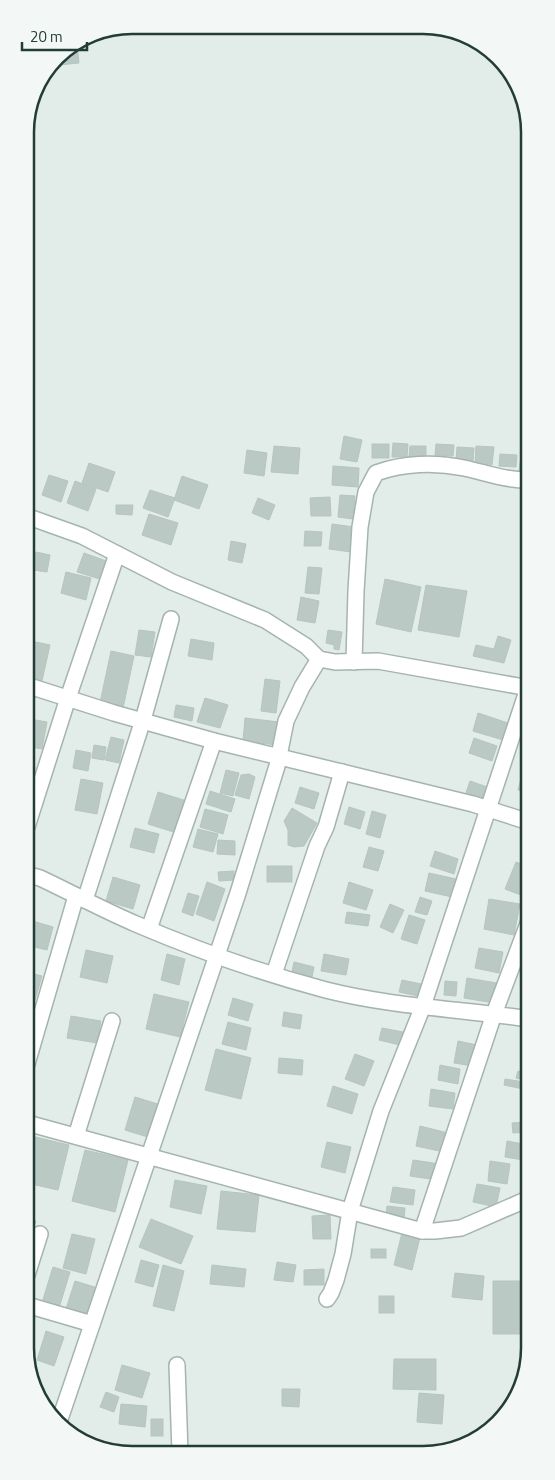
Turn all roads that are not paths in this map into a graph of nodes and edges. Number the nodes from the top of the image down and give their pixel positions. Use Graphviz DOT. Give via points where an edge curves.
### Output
graph roads {
  1 [pos="521,480"];
  2 [pos="34,519"];
  3 [pos="117,554"];
  4 [pos="171,619"];
  5 [pos="319,659"];
  6 [pos="354,662"];
  7 [pos="34,687"];
  8 [pos="521,687"];
  9 [pos="68,698"];
  10 [pos="521,709"];
  11 [pos="143,720"];
  12 [pos="214,741"];
  13 [pos="279,757"];
  14 [pos="342,772"];
  15 [pos="34,805"];
  16 [pos="488,809"];
  17 [pos="521,819"];
  18 [pos="34,876"];
  19 [pos="81,898"];
  20 [pos="149,929"];
  21 [pos="521,942"];
  22 [pos="216,956"];
  23 [pos="274,974"];
  24 [pos="423,1006"];
  25 [pos="494,1014"];
  26 [pos="521,1018"];
  27 [pos="112,1021"];
  28 [pos="34,1042"];
  29 [pos="34,1125"];
  30 [pos="76,1136"];
  31 [pos="149,1156"];
  32 [pos="521,1202"];
  33 [pos="350,1211"];
  34 [pos="422,1231"];
  35 [pos="40,1234"];
  36 [pos="34,1253"];
  37 [pos="326,1298"];
  38 [pos="34,1307"];
  39 [pos="92,1324"];
  40 [pos="178,1365"];
  41 [pos="61,1417"];
  42 [pos="180,1446"];
  1 -- 6 [label="street" via="462,467 422,464 392,467 376,474 366,492 360,527"];
  2 -- 3 [label="street" via="82,536"];
  3 -- 5 [label="street" via="172,582 266,620 306,646"];
  3 -- 9 [label="street"];
  4 -- 11 [label="street"];
  5 -- 6 [label="street"];
  5 -- 13 [label="street" via="286,721"];
  6 -- 8 [label="street" via="378,661"];
  7 -- 9 [label="street"];
  9 -- 11 [label="street"];
  9 -- 15 [label="street"];
  10 -- 16 [label="street"];
  11 -- 12 [label="street"];
  11 -- 19 [label="street"];
  12 -- 13 [label="street"];
  12 -- 20 [label="street"];
  13 -- 14 [label="street"];
  13 -- 22 [label="street"];
  14 -- 16 [label="street"];
  14 -- 23 [label="street"];
  16 -- 17 [label="street"];
  16 -- 24 [label="street"];
  18 -- 19 [label="street"];
  19 -- 20 [label="street"];
  19 -- 28 [label="street"];
  20 -- 22 [label="street"];
  21 -- 25 [label="street"];
  22 -- 23 [label="street"];
  22 -- 31 [label="street"];
  23 -- 24 [label="street" via="327,990"];
  24 -- 25 [label="street"];
  24 -- 33 [label="street" via="381,1111"];
  25 -- 26 [label="street"];
  25 -- 34 [label="street"];
  27 -- 30 [label="street"];
  29 -- 30 [label="street"];
  30 -- 31 [label="street"];
  31 -- 33 [label="street"];
  31 -- 39 [label="street"];
  32 -- 34 [label="street" via="461,1228"];
  33 -- 34 [label="street"];
  33 -- 37 [label="street" via="340,1263"];
  35 -- 36 [label="street"];
  38 -- 39 [label="street"];
  39 -- 41 [label="street"];
  40 -- 42 [label="street"];
}
